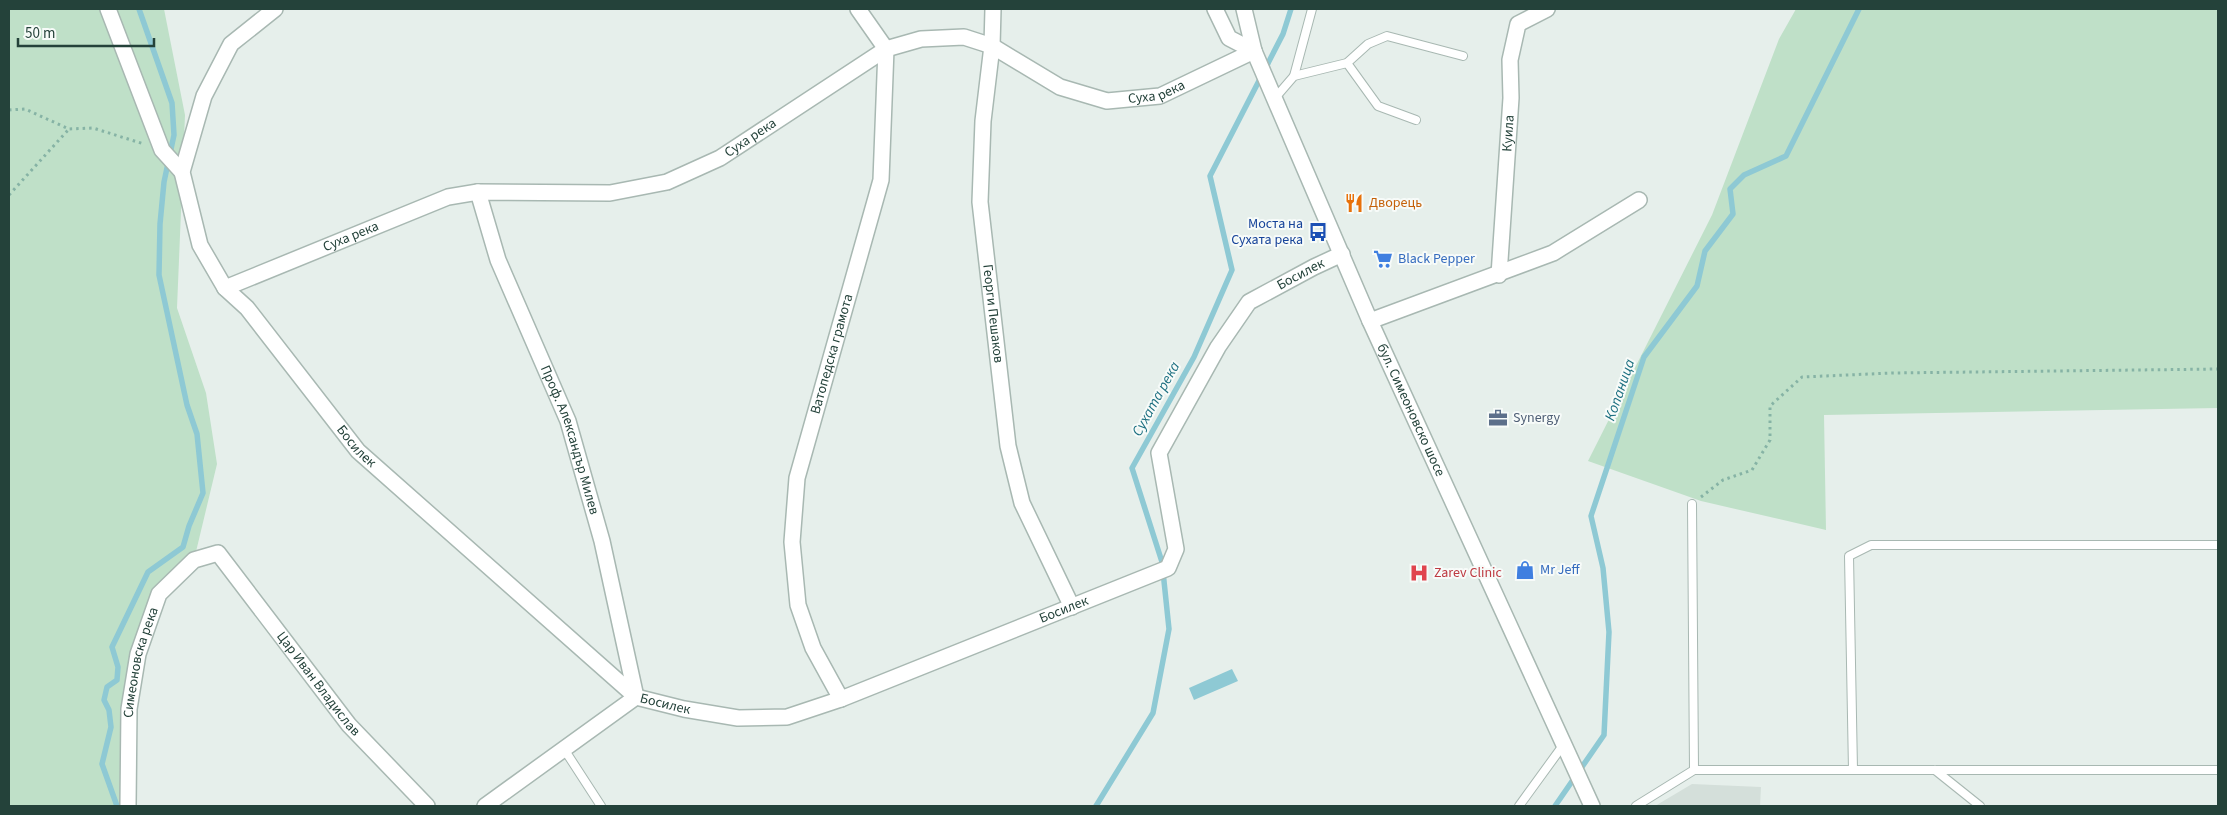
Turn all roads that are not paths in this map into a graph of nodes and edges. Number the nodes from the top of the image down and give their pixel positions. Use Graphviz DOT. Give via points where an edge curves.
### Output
graph roads {
  1 [pos="108,9"];
  2 [pos="275,9"];
  3 [pos="858,9"];
  4 [pos="993,9"];
  5 [pos="1215,9"];
  6 [pos="1244,9"];
  7 [pos="1312,9"];
  8 [pos="1548,9"];
  9 [pos="992,46"];
  10 [pos="886,49"];
  11 [pos="1254,50"];
  12 [pos="1463,56"];
  13 [pos="1347,62"];
  14 [pos="1294,76"];
  15 [pos="1275,98"];
  16 [pos="1416,120"];
  17 [pos="182,172"];
  18 [pos="478,192"];
  19 [pos="1639,200"];
  20 [pos="1342,254"];
  21 [pos="1499,275"];
  22 [pos="225,288"];
  23 [pos="1370,321"];
  24 [pos="1692,504"];
  25 [pos="2218,545"];
  26 [pos="218,553"];
  27 [pos="1072,607"];
  28 [pos="636,696"];
  29 [pos="841,699"];
  30 [pos="1564,744"];
  31 [pos="564,749"];
  32 [pos="1694,770"];
  33 [pos="1853,770"];
  34 [pos="1935,770"];
  35 [pos="2218,770"];
  36 [pos="128,806"];
  37 [pos="427,806"];
  38 [pos="485,806"];
  39 [pos="601,806"];
  40 [pos="1519,806"];
  41 [pos="1592,806"];
  42 [pos="1636,806"];
  43 [pos="1980,806"];
  1 -- 17 [label="street" via="162,150"];
  2 -- 17 [label="street, Босилек" via="230,44 204,96"];
  3 -- 10 [label="street"];
  4 -- 9 [label="street, Георги Пешаков"];
  5 -- 11 [label="street" via="1228,38"];
  6 -- 11 [label="street, бул. Симеоновско шосе"];
  7 -- 14 [label="lane"];
  8 -- 21 [label="street, Куила" via="1518,24 1510,60 1511,98"];
  9 -- 10 [label="street, Суха река" via="964,37 921,39"];
  9 -- 11 [label="street, Суха река" via="1060,87 1107,102 1160,96"];
  9 -- 27 [label="street, Георги Пешаков" via="983,121 980,202 1008,446 1022,503"];
  10 -- 18 [label="street, Суха река" via="720,158 667,182 610,192"];
  10 -- 29 [label="street, Ватопедска грамота" via="881,180 797,478 792,542 798,605 813,648"];
  11 -- 15 [label="street, бул. Симеоновско шосе"];
  12 -- 13 [label="lane" via="1387,36 1368,44"];
  13 -- 14 [label="lane"];
  13 -- 16 [label="lane" via="1378,106"];
  14 -- 15 [label="lane"];
  15 -- 20 [label="street, бул. Симеоновско шосе"];
  17 -- 22 [label="street, Босилек" via="200,246"];
  18 -- 22 [label="street, Суха река" via="448,197"];
  18 -- 28 [label="street, Проф. Александър Милев" via="498,260 568,421 602,541"];
  19 -- 21 [label="street" via="1553,253"];
  20 -- 23 [label="street, бул. Симеоновско шосе"];
  20 -- 27 [label="street, Босилек" via="1249,302 1218,346 1159,453 1176,549 1168,568"];
  21 -- 23 [label="street"];
  22 -- 28 [label="street, Босилек" via="247,308 358,451"];
  23 -- 30 [label="street, бул. Симеоновско шосе"];
  24 -- 32 [label="lane"];
  25 -- 33 [label="lane" via="1871,545 1849,556"];
  26 -- 36 [label="street, Симеоновска река" via="194,560 159,594 138,654 129,709"];
  26 -- 37 [label="street, Цар Иван Владислав" via="349,726"];
  27 -- 29 [label="street, Босилек"];
  28 -- 29 [label="street, Босилек" via="684,709 738,718 787,718"];
  28 -- 31 [label="street"];
  30 -- 40 [label="lane"];
  30 -- 41 [label="street, бул. Симеоновско шосе"];
  31 -- 38 [label="street"];
  31 -- 39 [label="lane"];
  32 -- 33 [label="lane"];
  32 -- 42 [label="lane"];
  33 -- 34 [label="lane"];
  34 -- 35 [label="lane"];
  34 -- 43 [label="lane"];
}
